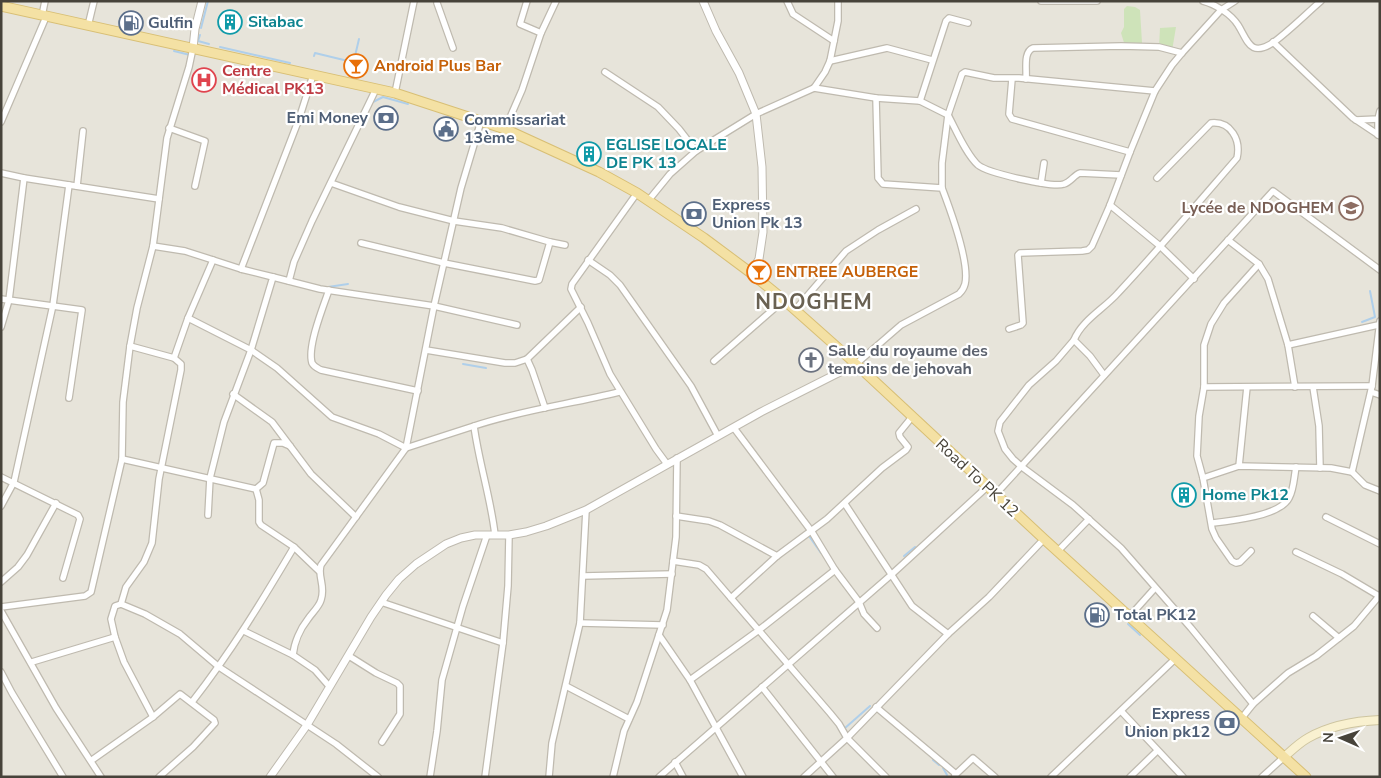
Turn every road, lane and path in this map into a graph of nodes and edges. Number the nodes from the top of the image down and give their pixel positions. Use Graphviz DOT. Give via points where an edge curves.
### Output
graph roads {
  1 [pos="45,1"];
  2 [pos="94,1"];
  3 [pos="202,1"];
  4 [pos="414,1"];
  5 [pos="528,1"];
  6 [pos="556,1"];
  7 [pos="703,1"];
  8 [pos="787,1"];
  9 [pos="838,1"];
  10 [pos="1041,1"];
  11 [pos="1097,1"];
  12 [pos="1203,1"];
  13 [pos="1235,1"];
  14 [pos="1321,1"];
  15 [pos="438,3"];
  16 [pos="1,6"];
  17 [pos="1221,10"];
  18 [pos="44,16"];
  19 [pos="968,23"];
  20 [pos="88,26"];
  21 [pos="541,33"];
  22 [pos="834,41"];
  23 [pos="1273,42"];
  24 [pos="193,48"];
  25 [pos="453,48"];
  26 [pos="1182,53"];
  27 [pos="932,60"];
  28 [pos="830,61"];
  29 [pos="605,72"];
  30 [pos="313,75"];
  31 [pos="1012,79"];
  32 [pos="1026,79"];
  33 [pos="814,88"];
  34 [pos="376,89"];
  35 [pos="1155,91"];
  36 [pos="395,93"];
  37 [pos="876,98"];
  38 [pos="920,101"];
  39 [pos="1380,111"];
  40 [pos="756,114"];
  41 [pos="948,115"];
  42 [pos="1378,118"];
  43 [pos="1356,120"];
  44 [pos="481,121"];
  45 [pos="1,122"];
  46 [pos="169,128"];
  47 [pos="506,129"];
  48 [pos="84,131"];
  49 [pos="1379,136"];
  50 [pos="696,151"];
  51 [pos="1130,152"];
  52 [pos="1044,163"];
  53 [pos="1,173"];
  54 [pos="1121,175"];
  55 [pos="24,178"];
  56 [pos="1157,178"];
  57 [pos="331,183"];
  58 [pos="1040,183"];
  59 [pos="69,185"];
  60 [pos="76,186"];
  61 [pos="195,186"];
  62 [pos="942,188"];
  63 [pos="637,194"];
  64 [pos="159,199"];
  65 [pos="648,201"];
  66 [pos="1110,205"];
  67 [pos="916,209"];
  68 [pos="454,220"];
  69 [pos="1228,240"];
  70 [pos="550,242"];
  71 [pos="360,243"];
  72 [pos="566,245"];
  73 [pos="153,246"];
  74 [pos="1160,246"];
  75 [pos="213,260"];
  76 [pos="588,260"];
  77 [pos="444,263"];
  78 [pos="1259,264"];
  79 [pos="241,269"];
  80 [pos="1380,270"];
  81 [pos="751,273"];
  82 [pos="273,277"];
  83 [pos="1194,279"];
  84 [pos="289,281"];
  85 [pos="329,290"];
  86 [pos="1,298"];
  87 [pos="9,300"];
  88 [pos="784,300"];
  89 [pos="53,305"];
  90 [pos="434,306"];
  91 [pos="581,307"];
  92 [pos="795,310"];
  93 [pos="188,318"];
  94 [pos="1379,323"];
  95 [pos="517,325"];
  96 [pos="1,327"];
  97 [pos="1009,329"];
  98 [pos="1074,340"];
  99 [pos="1288,345"];
  100 [pos="130,346"];
  101 [pos="250,350"];
  102 [pos="426,350"];
  103 [pos="174,358"];
  104 [pos="527,359"];
  105 [pos="714,361"];
  106 [pos="856,364"];
  107 [pos="1104,375"];
  108 [pos="1204,387"];
  109 [pos="1247,387"];
  110 [pos="1295,387"];
  111 [pos="1313,387"];
  112 [pos="1371,389"];
  113 [pos="418,391"];
  114 [pos="619,392"];
  115 [pos="233,394"];
  116 [pos="1380,395"];
  117 [pos="69,398"];
  118 [pos="544,408"];
  119 [pos="912,417"];
  120 [pos="474,426"];
  121 [pos="734,428"];
  122 [pos="718,436"];
  123 [pos="290,446"];
  124 [pos="406,448"];
  125 [pos="677,458"];
  126 [pos="122,459"];
  127 [pos="668,464"];
  128 [pos="1239,466"];
  129 [pos="162,467"];
  130 [pos="1022,467"];
  131 [pos="1296,467"];
  132 [pos="1320,468"];
  133 [pos="1352,472"];
  134 [pos="1,477"];
  135 [pos="210,478"];
  136 [pos="1203,478"];
  137 [pos="14,482"];
  138 [pos="987,487"];
  139 [pos="256,489"];
  140 [pos="1380,491"];
  141 [pos="995,495"];
  142 [pos="56,503"];
  143 [pos="845,504"];
  144 [pos="1,506"];
  145 [pos="586,510"];
  146 [pos="208,516"];
  147 [pos="676,516"];
  148 [pos="356,517"];
  149 [pos="1326,517"];
  150 [pos="1089,519"];
  151 [pos="1212,523"];
  152 [pos="812,532"];
  153 [pos="491,535"];
  154 [pos="508,535"];
  155 [pos="1044,540"];
  156 [pos="1380,544"];
  157 [pos="294,547"];
  158 [pos="1251,551"];
  159 [pos="1057,552"];
  160 [pos="1296,552"];
  161 [pos="777,556"];
  162 [pos="673,561"];
  163 [pos="835,570"];
  164 [pos="320,571"];
  165 [pos="672,574"];
  166 [pos="891,575"];
  167 [pos="583,576"];
  168 [pos="63,578"];
  169 [pos="1,582"];
  170 [pos="1155,588"];
  171 [pos="1379,596"];
  172 [pos="731,598"];
  173 [pos="381,602"];
  174 [pos="859,602"];
  175 [pos="121,604"];
  176 [pos="1,609"];
  177 [pos="1313,616"];
  178 [pos="1129,617"];
  179 [pos="580,623"];
  180 [pos="663,625"];
  181 [pos="458,628"];
  182 [pos="877,628"];
  183 [pos="759,630"];
  184 [pos="244,631"];
  185 [pos="948,634"];
  186 [pos="659,635"];
  187 [pos="115,637"];
  188 [pos="1339,638"];
  189 [pos="503,643"];
  190 [pos="293,655"];
  191 [pos="349,656"];
  192 [pos="1175,659"];
  193 [pos="32,662"];
  194 [pos="788,663"];
  195 [pos="219,667"];
  196 [pos="1,672"];
  197 [pos="690,680"];
  198 [pos="329,686"];
  199 [pos="566,686"];
  200 [pos="762,687"];
  201 [pos="192,702"];
  202 [pos="1253,704"];
  203 [pos="876,707"];
  204 [pos="1121,711"];
  205 [pos="153,717"];
  206 [pos="629,719"];
  207 [pos="1241,719"];
  208 [pos="1380,720"];
  209 [pos="307,725"];
  210 [pos="717,727"];
  211 [pos="847,738"];
  212 [pos="382,742"];
  213 [pos="1157,751"];
  214 [pos="1283,758"];
  215 [pos="92,760"];
  216 [pos="821,761"];
  217 [pos="675,762"];
  218 [pos="955,775"];
  219 [pos="63,777"];
  220 [pos="101,777"];
  221 [pos="159,777"];
  222 [pos="270,777"];
  223 [pos="378,777"];
  224 [pos="430,777"];
  225 [pos="485,777"];
  226 [pos="549,777"];
  227 [pos="613,777"];
  228 [pos="659,777"];
  229 [pos="683,777"];
  230 [pos="744,777"];
  231 [pos="804,777"];
  232 [pos="833,777"];
  233 [pos="886,777"];
  234 [pos="995,777"];
  235 [pos="1051,777"];
  236 [pos="1130,777"];
  237 [pos="1183,777"];
  238 [pos="1262,777"];
  239 [pos="1306,777"];
  1 -- 18 [label="street"];
  2 -- 20 [label="street"];
  3 -- 24 [label="street"];
  4 -- 36 [label="street"];
  5 -- 21 [label="street" via="520,24"];
  6 -- 21 [label="street"];
  7 -- 40 [label="street"];
  8 -- 22 [label="street" via="793,14"];
  9 -- 22 [label="street"];
  10 -- 11 [label="street"];
  12 -- 17 [label="street"];
  13 -- 17 [label="street"];
  14 -- 23 [label="street"];
  15 -- 25 [label="street"];
  16 -- 18 [label="main road, Road To PK 12"];
  17 -- 23 [label="street" via="1238,24 1251,47 1264,47"];
  17 -- 26 [label="street"];
  18 -- 20 [label="main road, Road To PK 12"];
  18 -- 45 [label="street"];
  19 -- 27 [label="street" via="952,18 946,21"];
  20 -- 24 [label="main road, Road To PK 12"];
  21 -- 47 [label="street"];
  22 -- 28 [label="street"];
  23 -- 43 [label="street"];
  24 -- 30 [label="main road, Road To PK 12"];
  24 -- 46 [label="street"];
  26 -- 32 [label="street" via="1159,47 1034,48 1027,54"];
  26 -- 35 [label="street"];
  27 -- 28 [label="street" via="887,48"];
  27 -- 38 [label="street"];
  28 -- 33 [label="street"];
  29 -- 50 [label="street" via="658,107"];
  30 -- 34 [label="main road, Road To PK 12"];
  30 -- 79 [label="street"];
  31 -- 32 [label="street"];
  31 -- 41 [label="street" via="965,72"];
  31 -- 51 [label="street" via="1009,114 1012,119"];
  32 -- 35 [label="street"];
  33 -- 37 [label="street"];
  33 -- 40 [label="street"];
  34 -- 36 [label="main road, Road To PK 12"];
  34 -- 57 [label="street"];
  35 -- 51 [label="street"];
  36 -- 44 [label="main road, Road To PK 12"];
  37 -- 38 [label="street"];
  37 -- 62 [label="street" via="880,182"];
  38 -- 41 [label="street"];
  39 -- 42 [label="street"];
  40 -- 50 [label="street"];
  40 -- 81 [label="street" via="762,167 763,232 759,259"];
  41 -- 58 [label="street" via="979,166"];
  41 -- 62 [label="street"];
  42 -- 43 [label="street"];
  42 -- 49 [label="street"];
  43 -- 49 [label="street"];
  44 -- 47 [label="main road, Road To PK 12"];
  44 -- 68 [label="street"];
  46 -- 61 [label="street" via="205,141"];
  46 -- 64 [label="street"];
  47 -- 63 [label="main road, Road To PK 12" via="600,172"];
  48 -- 60 [label="street"];
  50 -- 65 [label="street" via="670,174"];
  51 -- 54 [label="street"];
  52 -- 58 [label="street"];
  53 -- 55 [label="street"];
  54 -- 58 [label="street" via="1080,173 1065,184"];
  54 -- 66 [label="street"];
  55 -- 59 [label="street"];
  55 -- 87 [label="street"];
  56 -- 74 [label="street" via="1211,123 1223,124 1232,130 1240,148 1237,158"];
  57 -- 68 [label="street" via="399,207"];
  57 -- 84 [label="street" via="294,262"];
  59 -- 60 [label="street"];
  59 -- 89 [label="street"];
  60 -- 64 [label="street"];
  62 -- 106 [label="street" via="964,263 964,288 959,294 901,325"];
  63 -- 65 [label="main road, Road To PK 12"];
  63 -- 76 [label="street"];
  64 -- 73 [label="street"];
  65 -- 81 [label="main road, Road To PK 12"];
  66 -- 74 [label="street"];
  66 -- 97 [label="street" via="1088,250 1018,255 1023,323"];
  67 -- 92 [label="street" via="846,251"];
  68 -- 70 [label="street" via="502,228"];
  68 -- 77 [label="street"];
  69 -- 78 [label="street"];
  69 -- 80 [label="street" via="1273,192"];
  69 -- 83 [label="street"];
  70 -- 72 [label="street"];
  70 -- 77 [label="street" via="537,281"];
  71 -- 77 [label="street"];
  73 -- 75 [label="street"];
  73 -- 100 [label="street"];
  74 -- 83 [label="street"];
  74 -- 98 [label="street" via="1076,334"];
  75 -- 79 [label="street"];
  75 -- 93 [label="street"];
  76 -- 91 [label="street" via="572,284 572,294"];
  76 -- 122 [label="street" via="620,285 691,386"];
  77 -- 90 [label="street"];
  78 -- 99 [label="street" via="1268,279"];
  78 -- 108 [label="street" via="1224,303 1211,324 1204,345"];
  79 -- 82 [label="street"];
  81 -- 88 [label="main road, Road To PK 12"];
  82 -- 84 [label="street"];
  82 -- 101 [label="street"];
  83 -- 107 [label="street"];
  84 -- 85 [label="street"];
  85 -- 90 [label="street"];
  85 -- 113 [label="street" via="314,340 314,367"];
  86 -- 87 [label="street"];
  87 -- 89 [label="street"];
  87 -- 96 [label="street"];
  88 -- 92 [label="main road, Road To PK 12"];
  88 -- 105 [label="street"];
  89 -- 117 [label="street" via="82,312"];
  89 -- 137 [label="street"];
  90 -- 95 [label="street"];
  90 -- 102 [label="street"];
  91 -- 104 [label="street"];
  91 -- 114 [label="street"];
  92 -- 106 [label="main road, Road To PK 12"];
  93 -- 101 [label="street"];
  93 -- 103 [label="street"];
  94 -- 99 [label="street"];
  94 -- 112 [label="street"];
  98 -- 107 [label="street"];
  98 -- 130 [label="street" via="1029,385 998,426 1005,449"];
  99 -- 110 [label="street"];
  100 -- 103 [label="street"];
  100 -- 126 [label="street" via="123,402"];
  101 -- 115 [label="street"];
  101 -- 124 [label="street" via="277,368 332,417 380,434"];
  102 -- 104 [label="street" via="505,363"];
  102 -- 113 [label="street"];
  103 -- 129 [label="street" via="182,370"];
  104 -- 118 [label="street"];
  106 -- 119 [label="main road, Road To PK 12"];
  106 -- 121 [label="street"];
  107 -- 130 [label="street"];
  108 -- 109 [label="street"];
  108 -- 136 [label="street" via="1197,444"];
  109 -- 110 [label="street"];
  109 -- 128 [label="street"];
  110 -- 111 [label="street"];
  111 -- 112 [label="street"];
  111 -- 132 [label="street" via="1319,426"];
  112 -- 116 [label="street"];
  112 -- 133 [label="street"];
  113 -- 124 [label="street"];
  114 -- 118 [label="street"];
  114 -- 127 [label="street"];
  115 -- 123 [label="street" via="272,422"];
  115 -- 135 [label="street"];
  118 -- 120 [label="street"];
  119 -- 138 [label="main road, Road To PK 12"];
  119 -- 143 [label="street" via="899,433 908,448"];
  120 -- 124 [label="street"];
  120 -- 153 [label="street" via="492,515"];
  121 -- 122 [label="street"];
  121 -- 152 [label="street"];
  122 -- 125 [label="street"];
  123 -- 139 [label="street" via="274,443 263,483"];
  123 -- 148 [label="street" via="311,474"];
  124 -- 148 [label="street"];
  125 -- 127 [label="street"];
  125 -- 147 [label="street"];
  126 -- 129 [label="street"];
  126 -- 176 [label="street" via="91,592"];
  127 -- 145 [label="street"];
  128 -- 131 [label="street"];
  128 -- 136 [label="street"];
  129 -- 135 [label="street"];
  129 -- 175 [label="street" via="149,551 126,587"];
  130 -- 141 [label="street"];
  130 -- 150 [label="street"];
  131 -- 132 [label="street"];
  131 -- 151 [label="street" via="1289,499 1281,507 1268,513"];
  132 -- 133 [label="street"];
  133 -- 140 [label="street" via="1365,485"];
  134 -- 137 [label="street"];
  135 -- 139 [label="street"];
  135 -- 146 [label="street"];
  136 -- 151 [label="street"];
  137 -- 142 [label="street"];
  137 -- 144 [label="street"];
  138 -- 141 [label="main road, Road To PK 12"];
  138 -- 166 [label="street"];
  139 -- 157 [label="street" via="261,526"];
  141 -- 155 [label="main road, Road To PK 12"];
  142 -- 168 [label="street" via="79,517"];
  142 -- 169 [label="street" via="18,568"];
  143 -- 152 [label="street"];
  143 -- 166 [label="street"];
  145 -- 154 [label="street" via="546,526"];
  145 -- 167 [label="street"];
  147 -- 161 [label="street" via="714,523"];
  147 -- 162 [label="street"];
  148 -- 164 [label="street"];
  149 -- 156 [label="street"];
  150 -- 159 [label="street"];
  150 -- 170 [label="street" via="1121,548"];
  151 -- 158 [label="street" via="1216,538 1232,561 1240,562"];
  152 -- 161 [label="street"];
  152 -- 163 [label="street"];
  153 -- 154 [label="street"];
  153 -- 173 [label="street" via="461,538 446,544 399,578"];
  153 -- 181 [label="street" via="463,606"];
  154 -- 189 [label="street"];
  155 -- 159 [label="main road, Road To PK 12"];
  155 -- 185 [label="street"];
  157 -- 164 [label="street"];
  157 -- 184 [label="street"];
  159 -- 178 [label="main road, Road To PK 12"];
  160 -- 171 [label="street"];
  161 -- 172 [label="street"];
  162 -- 165 [label="street"];
  162 -- 172 [label="street" via="706,569"];
  163 -- 174 [label="street"];
  163 -- 183 [label="street"];
  164 -- 190 [label="street" via="324,588 321,600 306,621"];
  165 -- 167 [label="street"];
  165 -- 180 [label="street"];
  166 -- 174 [label="street"];
  166 -- 185 [label="street" via="912,606"];
  167 -- 179 [label="street"];
  170 -- 178 [label="street"];
  170 -- 202 [label="street"];
  171 -- 188 [label="street" via="1354,626"];
  172 -- 183 [label="street"];
  173 -- 181 [label="street"];
  173 -- 191 [label="street"];
  174 -- 182 [label="street" via="864,614"];
  174 -- 194 [label="street"];
  175 -- 187 [label="street" via="115,606 112,613"];
  175 -- 195 [label="street" via="180,634"];
  176 -- 193 [label="street"];
  177 -- 188 [label="street"];
  178 -- 192 [label="main road, Road To PK 12"];
  179 -- 180 [label="street"];
  179 -- 199 [label="street"];
  180 -- 186 [label="street"];
  181 -- 189 [label="street"];
  181 -- 224 [label="street" via="442,680"];
  183 -- 194 [label="street"];
  183 -- 197 [label="street"];
  184 -- 190 [label="street"];
  184 -- 195 [label="street"];
  185 -- 203 [label="street"];
  186 -- 197 [label="street"];
  186 -- 206 [label="street"];
  187 -- 193 [label="street"];
  187 -- 205 [label="street" via="124,662"];
  188 -- 202 [label="street" via="1288,673"];
  189 -- 225 [label="street"];
  190 -- 198 [label="street" via="315,670"];
  191 -- 198 [label="street"];
  191 -- 212 [label="street" via="400,686 400,714"];
  192 -- 204 [label="street"];
  192 -- 207 [label="main road, Road To PK 12"];
  193 -- 215 [label="street" via="56,708"];
  194 -- 200 [label="street"];
  194 -- 211 [label="street"];
  195 -- 201 [label="street"];
  195 -- 209 [label="street"];
  196 -- 219 [label="street"];
  197 -- 210 [label="street"];
  198 -- 209 [label="street"];
  199 -- 206 [label="street"];
  199 -- 226 [label="street" via="552,743"];
  200 -- 210 [label="street"];
  200 -- 216 [label="street"];
  201 -- 205 [label="street" via="177,694"];
  201 -- 221 [label="street" via="215,723"];
  202 -- 207 [label="street"];
  203 -- 211 [label="street"];
  203 -- 218 [label="street"];
  204 -- 213 [label="street"];
  204 -- 235 [label="street"];
  205 -- 215 [label="street"];
  206 -- 227 [label="street"];
  207 -- 214 [label="main road, Road To PK 12"];
  208 -- 214 [label="main road" via="1321,731 1306,738"];
  209 -- 222 [label="street"];
  209 -- 223 [label="street"];
  210 -- 217 [label="street"];
  210 -- 230 [label="street"];
  211 -- 216 [label="street"];
  211 -- 233 [label="street"];
  213 -- 236 [label="street"];
  213 -- 237 [label="street"];
  214 -- 238 [label="street"];
  214 -- 239 [label="main road, Road To PK 12"];
  215 -- 220 [label="street"];
  216 -- 231 [label="street"];
  216 -- 232 [label="street"];
  217 -- 228 [label="street"];
  217 -- 229 [label="street"];
  218 -- 234 [label="street" via="972,758"];
}
